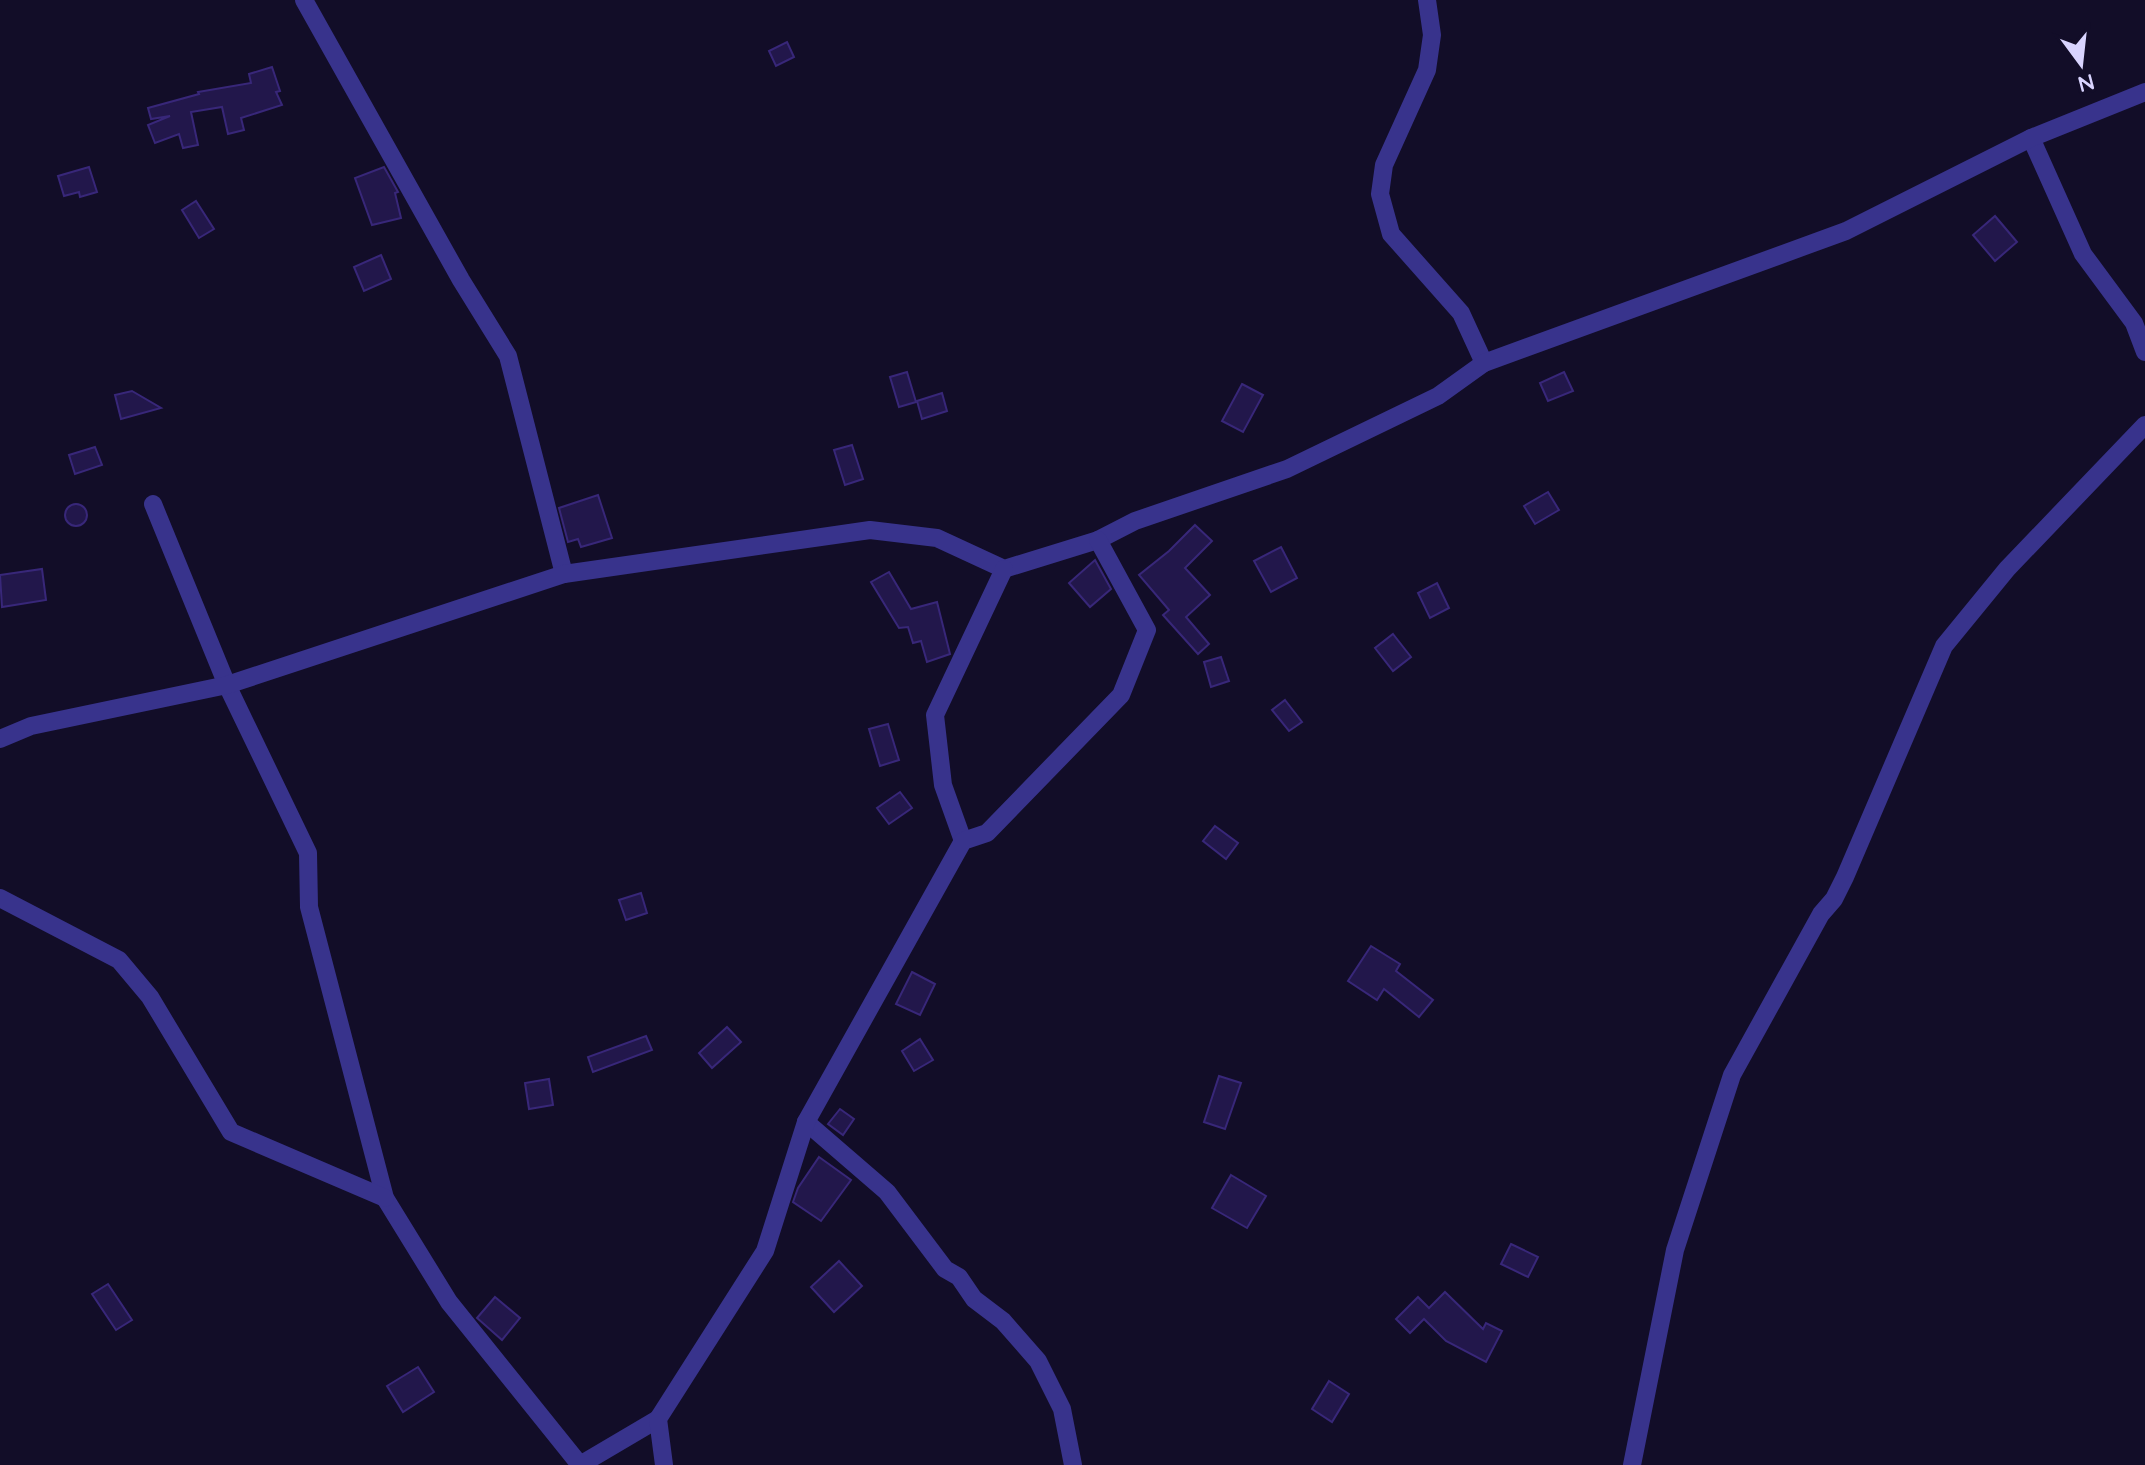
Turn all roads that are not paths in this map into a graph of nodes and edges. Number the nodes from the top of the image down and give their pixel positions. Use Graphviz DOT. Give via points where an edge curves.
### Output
graph roads {
  1 [pos="304,0"];
  2 [pos="1427,0"];
  3 [pos="2145,92"];
  4 [pos="2031,138"];
  5 [pos="2145,352"];
  6 [pos="1484,363"];
  7 [pos="2145,425"];
  8 [pos="153,504"];
  9 [pos="1098,540"];
  10 [pos="1004,569"];
  11 [pos="564,574"];
  12 [pos="227,685"];
  13 [pos="0,739"];
  14 [pos="963,841"];
  15 [pos="0,898"];
  16 [pos="806,1122"];
  17 [pos="385,1198"];
  18 [pos="658,1419"];
  19 [pos="563,1445"];
  20 [pos="564,1465"];
  21 [pos="664,1465"];
  22 [pos="1073,1465"];
  23 [pos="1632,1465"];
  1 -- 11 [label="street" via="508,356"];
  2 -- 6 [label="street" via="1432,35 1427,70 1384,165 1380,194 1391,234 1461,313"];
  3 -- 4 [label="street"];
  4 -- 5 [label="street" via="2083,254 2134,323"];
  4 -- 6 [label="street" via="1846,231"];
  6 -- 9 [label="street" via="1438,396 1287,469 1135,521"];
  7 -- 23 [label="street" via="2007,569 1944,646 1840,888 1732,1075 1675,1250"];
  8 -- 12 [label="street"];
  9 -- 10 [label="street"];
  9 -- 14 [label="street" via="1147,630 1121,695 987,833"];
  10 -- 11 [label="street" via="937,538 870,530"];
  10 -- 14 [label="street" via="935,715 943,785"];
  11 -- 12 [label="street"];
  12 -- 13 [label="street" via="31,726"];
  12 -- 17 [label="street" via="308,853 309,907"];
  14 -- 16 [label="street"];
  15 -- 17 [label="street" via="119,960 150,997 231,1132"];
  16 -- 18 [label="street" via="765,1251"];
  16 -- 22 [label="street" via="887,1192 945,1269 959,1277 974,1299 1003,1321 1038,1361 1062,1409"];
  17 -- 19 [label="street" via="449,1302"];
  18 -- 19 [label="street" via="580,1465"];
  18 -- 21 [label="street"];
  19 -- 20 [label="street"];
}
